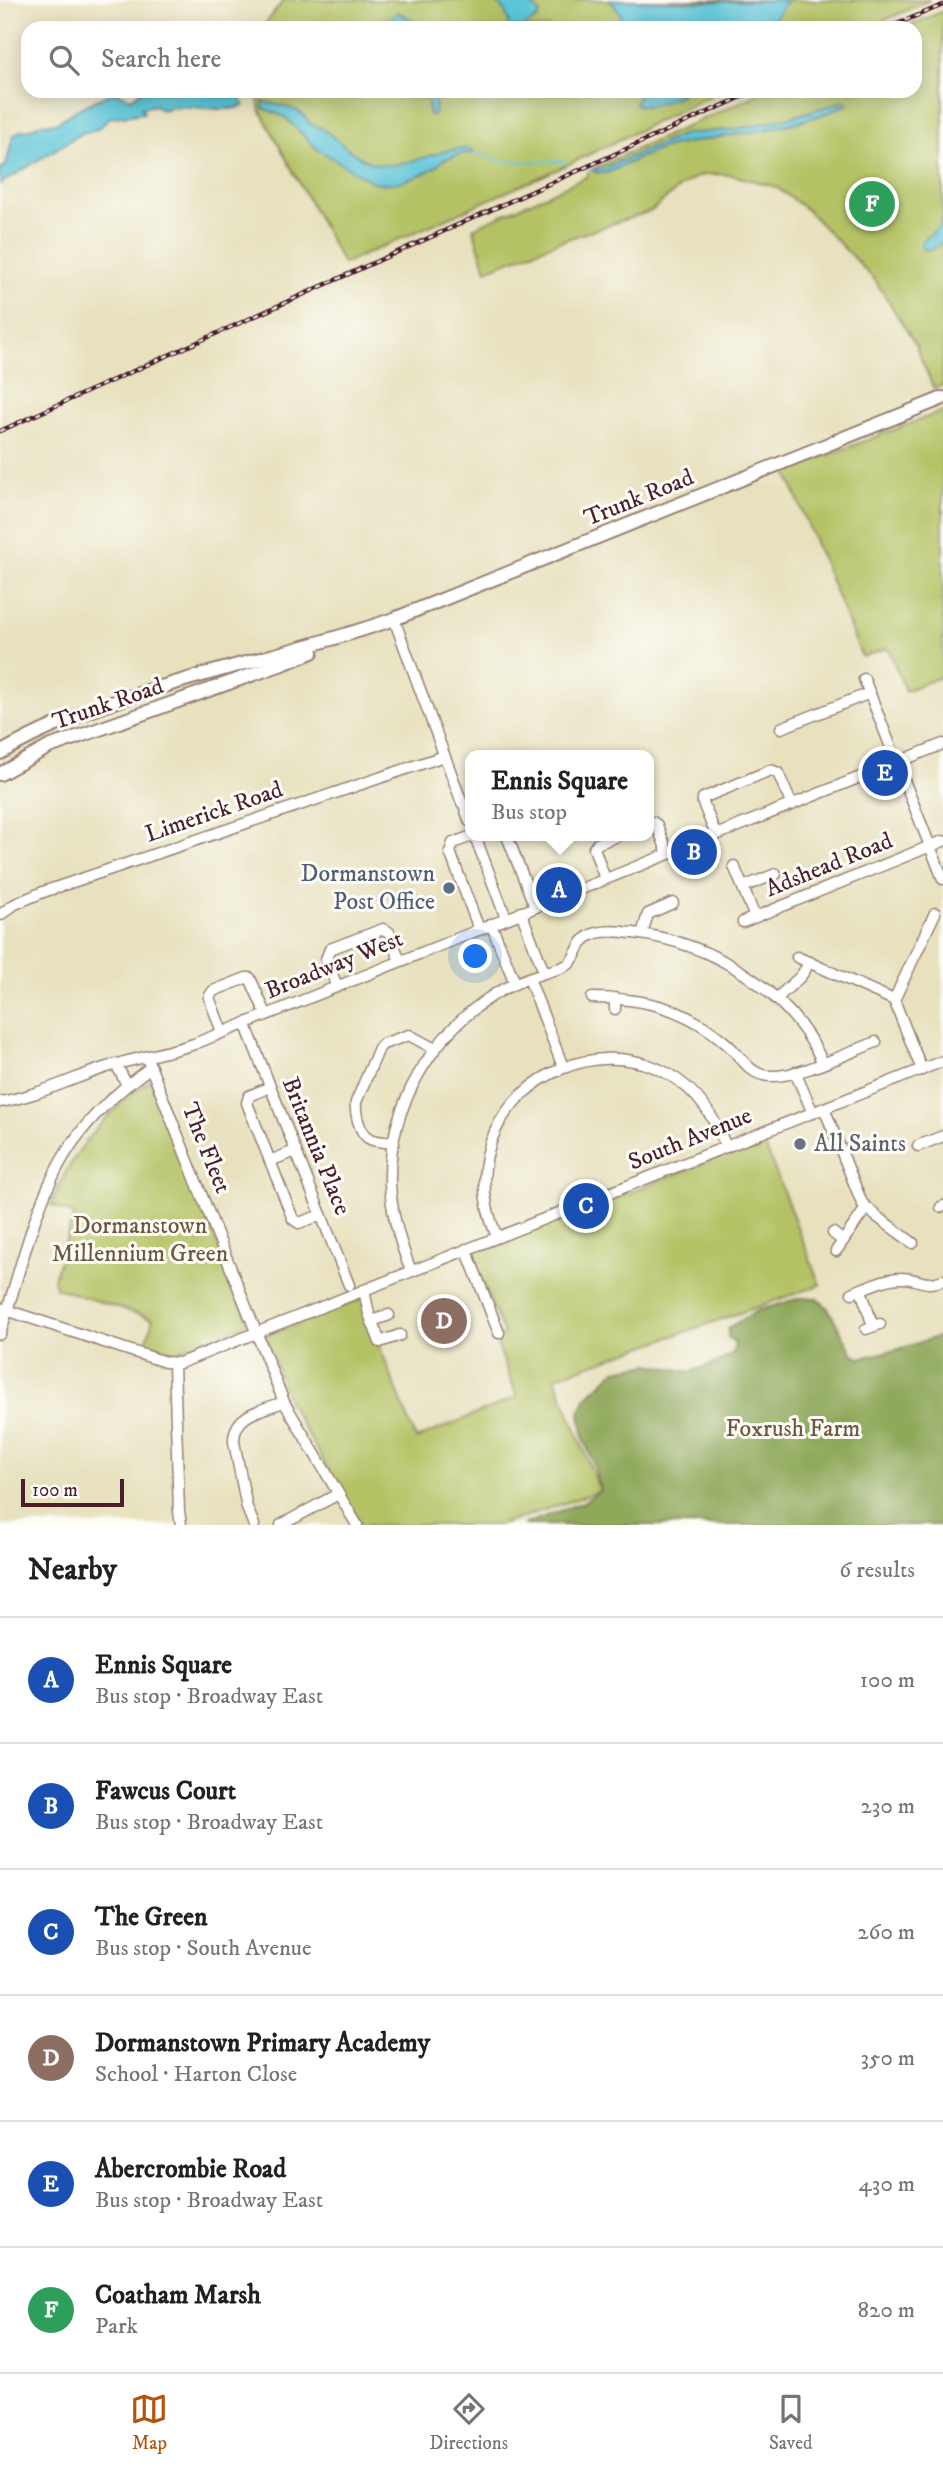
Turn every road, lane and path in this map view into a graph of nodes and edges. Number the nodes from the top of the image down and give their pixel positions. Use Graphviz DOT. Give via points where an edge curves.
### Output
graph roads {
  1 [pos="943,398"];
  2 [pos="394,619"];
  3 [pos="350,634"];
  4 [pos="864,679"];
  5 [pos="870,692"];
  6 [pos="781,728"];
  7 [pos="943,744"];
  8 [pos="0,753"];
  9 [pos="444,756"];
  10 [pos="897,762"];
  11 [pos="0,774"];
  12 [pos="792,805"];
  13 [pos="465,808"];
  14 [pos="654,823"];
  15 [pos="716,835"];
  16 [pos="465,839"];
  17 [pos="476,841"];
  18 [pos="509,841"];
  19 [pos="604,841"];
  20 [pos="943,841"];
  21 [pos="931,847"];
  22 [pos="668,854"];
  23 [pos="734,866"];
  24 [pos="776,874"];
  25 [pos="605,878"];
  26 [pos="943,879"];
  27 [pos="743,887"];
  28 [pos="673,903"];
  29 [pos="535,907"];
  30 [pos="521,912"];
  31 [pos="935,913"];
  32 [pos="0,915"];
  33 [pos="755,917"];
  34 [pos="506,918"];
  35 [pos="743,922"];
  36 [pos="491,924"];
  37 [pos="479,929"];
  38 [pos="642,934"];
  39 [pos="797,957"];
  40 [pos="400,961"];
  41 [pos="810,962"];
  42 [pos="544,972"];
  43 [pos="529,978"];
  44 [pos="515,983"];
  45 [pos="337,986"];
  46 [pos="592,998"];
  47 [pos="776,999"];
  48 [pos="894,1000"];
  49 [pos="266,1014"];
  50 [pos="244,1023"];
  51 [pos="222,1032"];
  52 [pos="876,1042"];
  53 [pos="435,1049"];
  54 [pos="943,1061"];
  55 [pos="149,1063"];
  56 [pos="823,1063"];
  57 [pos="116,1065"];
  58 [pos="563,1067"];
  59 [pos="922,1070"];
  60 [pos="795,1072"];
  61 [pos="127,1085"];
  62 [pos="270,1087"];
  63 [pos="0,1102"];
  64 [pos="824,1108"];
  65 [pos="813,1113"];
  66 [pos="943,1136"];
  67 [pos="394,1143"];
  68 [pos="918,1146"];
  69 [pos="726,1147"];
  70 [pos="295,1151"];
  71 [pos="270,1161"];
  72 [pos="866,1208"];
  73 [pos="321,1214"];
  74 [pos="908,1223"];
  75 [pos="833,1233"];
  76 [pos="901,1234"];
  77 [pos="497,1237"];
  78 [pos="843,1241"];
  79 [pos="913,1243"];
  80 [pos="466,1249"];
  81 [pos="835,1251"];
  82 [pos="411,1271"];
  83 [pos="943,1280"];
  84 [pos="349,1284"];
  85 [pos="928,1285"];
  86 [pos="364,1290"];
  87 [pos="926,1297"];
  88 [pos="4,1310"];
  89 [pos="389,1315"];
  90 [pos="372,1321"];
  91 [pos="873,1326"];
  92 [pos="257,1332"];
  93 [pos="499,1333"];
  94 [pos="0,1334"];
  95 [pos="400,1335"];
  96 [pos="174,1364"];
  97 [pos="284,1402"];
  98 [pos="338,1494"];
  99 [pos="181,1525"];
  100 [pos="254,1525"];
  101 [pos="281,1525"];
  102 [pos="357,1525"];
  1 -- 2 [label="main road, Trunk Road"];
  2 -- 3 [label="main road, Trunk Road"];
  2 -- 9 [label="street"];
  3 -- 8 [label="main road, Trunk Road" via="133,697 39,730"];
  3 -- 11 [label="main road, Trunk Road" via="285,663 49,747"];
  4 -- 5 [label="street"];
  5 -- 6 [label="street"];
  5 -- 10 [label="street"];
  7 -- 10 [label="street, Broadway West"];
  9 -- 13 [label="street"];
  9 -- 32 [label="street, Limerick Road" via="43,892"];
  10 -- 12 [label="street, Broadway West"];
  10 -- 21 [label="street"];
  12 -- 15 [label="street, Broadway West"];
  12 -- 15 [label="street" via="778,773 771,770 703,798"];
  14 -- 22 [label="street"];
  15 -- 22 [label="street, Broadway West"];
  16 -- 37 [label="street" via="453,844 450,852"];
  17 -- 34 [label="street"];
  18 -- 29 [label="street"];
  19 -- 25 [label="street" via="594,848"];
  20 -- 21 [label="street, Adshead Road"];
  21 -- 26 [label="street"];
  21 -- 33 [label="street, Adshead Road"];
  22 -- 25 [label="street, Broadway West"];
  23 -- 27 [label="street"];
  24 -- 27 [label="street"];
  25 -- 29 [label="street, Broadway West"];
  27 -- 33 [label="street"];
  28 -- 38 [label="street" via="648,914"];
  29 -- 30 [label="street, Broadway West"];
  30 -- 34 [label="street, Broadway West"];
  30 -- 42 [label="street"];
  31 -- 48 [label="street"];
  33 -- 35 [label="street, Adshead Road"];
  34 -- 36 [label="street, Broadway West"];
  36 -- 37 [label="street, Broadway West"];
  36 -- 44 [label="street"];
  37 -- 40 [label="street, Broadway West"];
  38 -- 42 [label="street" via="595,933 582,942 569,964"];
  38 -- 47 [label="street" via="708,954 748,976"];
  39 -- 41 [label="street"];
  40 -- 45 [label="street, Broadway West"];
  40 -- 45 [label="street" via="389,932 383,929 330,949 326,959"];
  41 -- 47 [label="street"];
  41 -- 48 [label="street"];
  42 -- 43 [label="street"];
  43 -- 44 [label="street"];
  43 -- 58 [label="street"];
  44 -- 53 [label="street" via="467,1015"];
  45 -- 49 [label="street, Broadway West"];
  46 -- 60 [label="street" via="651,1003 696,1021 756,1073"];
  47 -- 56 [label="street" via="804,1030"];
  48 -- 59 [label="street"];
  49 -- 50 [label="street, Broadway West"];
  49 -- 51 [label="street" via="250,978 213,991 209,997"];
  50 -- 51 [label="street, Broadway West"];
  50 -- 62 [label="street, Britannia Place"];
  51 -- 55 [label="street, Broadway West"];
  52 -- 56 [label="street" via="861,1042"];
  53 -- 67 [label="street" via="409,1094"];
  53 -- 67 [label="street" via="409,1035 383,1044 377,1052 355,1110 369,1139"];
  54 -- 59 [label="street, South Avenue"];
  55 -- 57 [label="street"];
  55 -- 61 [label="street, Broadway West"];
  55 -- 92 [label="street, The Fleet"];
  56 -- 60 [label="street"];
  57 -- 61 [label="street"];
  57 -- 63 [label="street"];
  58 -- 69 [label="street" via="605,1058 664,1072 700,1101"];
  58 -- 77 [label="street" via="522,1094 492,1139 485,1190"];
  59 -- 64 [label="street, South Avenue"];
  60 -- 65 [label="street"];
  61 -- 88 [label="street, Broadway West" via="82,1130 59,1164"];
  62 -- 70 [label="street, Britannia Place"];
  62 -- 71 [label="street" via="247,1101"];
  64 -- 65 [label="street, South Avenue"];
  64 -- 72 [label="street"];
  65 -- 69 [label="street, South Avenue"];
  66 -- 68 [label="street"];
  67 -- 82 [label="street" via="393,1214"];
  69 -- 77 [label="street, South Avenue"];
  70 -- 71 [label="street"];
  70 -- 73 [label="street, Britannia Place"];
  71 -- 73 [label="street" via="296,1221"];
  72 -- 76 [label="street"];
  72 -- 78 [label="street"];
  73 -- 84 [label="street, Britannia Place"];
  74 -- 76 [label="street"];
  75 -- 78 [label="street"];
  76 -- 79 [label="street"];
  77 -- 80 [label="street, South Avenue"];
  78 -- 81 [label="street"];
  80 -- 82 [label="street, South Avenue"];
  80 -- 93 [label="street"];
  82 -- 86 [label="street, South Avenue"];
  83 -- 85 [label="street"];
  85 -- 87 [label="street"];
  85 -- 91 [label="street" via="894,1278 856,1292"];
  86 -- 90 [label="street"];
  86 -- 92 [label="street, South Avenue"];
  88 -- 94 [label="street, Broadway West"];
  88 -- 96 [label="street"];
  89 -- 90 [label="street"];
  90 -- 95 [label="street" via="380,1342"];
  92 -- 96 [label="street, South Avenue"];
  92 -- 97 [label="street, The Fleet"];
  96 -- 99 [label="street"];
  97 -- 98 [label="street, The Fleet"];
  97 -- 100 [label="street" via="243,1418 235,1432"];
  98 -- 101 [label="street"];
  98 -- 102 [label="street, The Fleet"];
}
